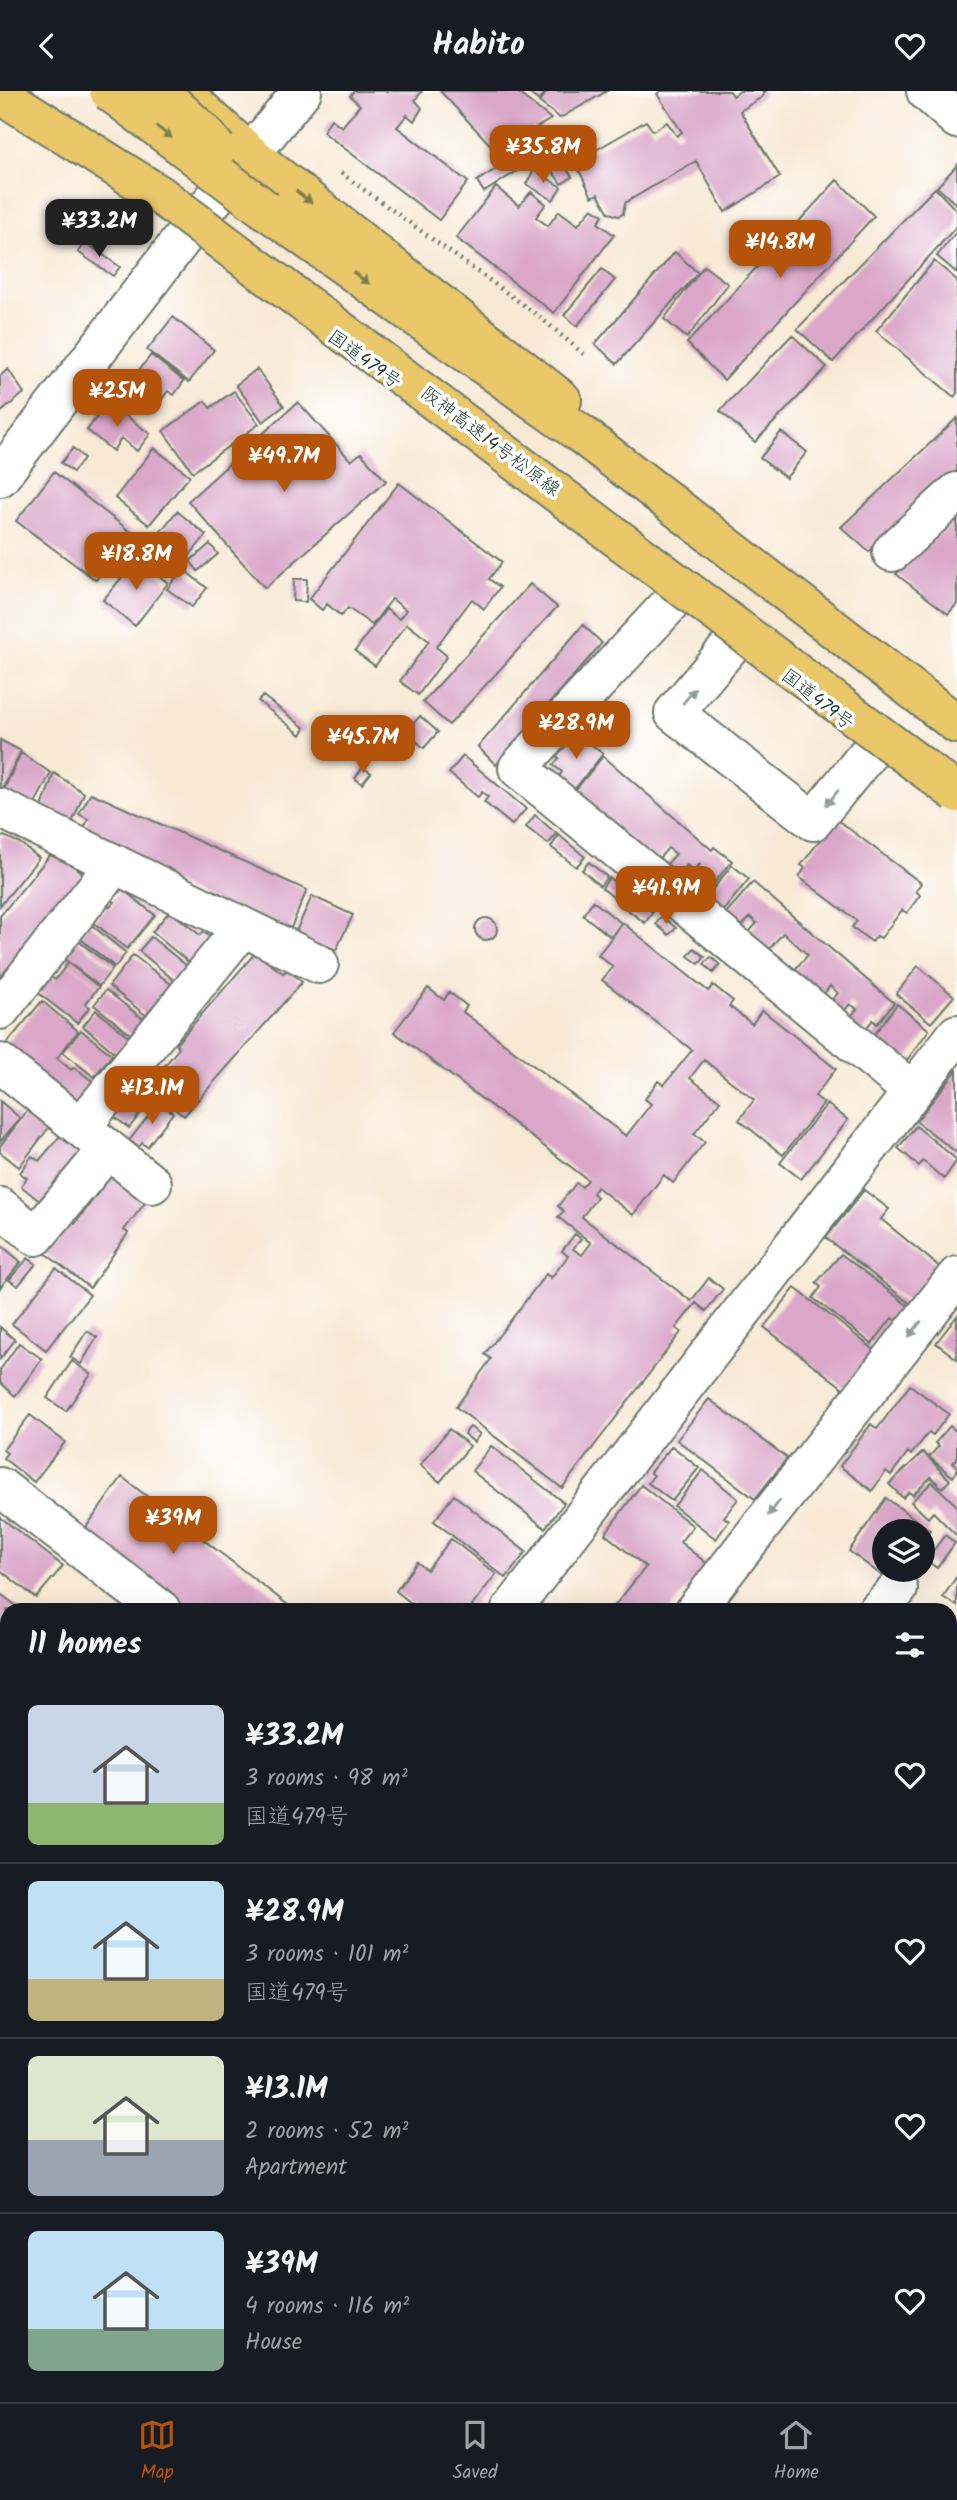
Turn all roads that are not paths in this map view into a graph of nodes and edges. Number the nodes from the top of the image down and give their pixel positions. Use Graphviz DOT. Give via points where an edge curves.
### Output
graph roads {
  1 [pos="23,91"];
  2 [pos="109,91"];
  3 [pos="159,91"];
  4 [pos="180,91"];
  5 [pos="302,91"];
  6 [pos="926,91"];
  7 [pos="0,94"];
  8 [pos="957,119"];
  9 [pos="251,155"];
  10 [pos="160,195"];
  11 [pos="266,210"];
  12 [pos="188,232"];
  13 [pos="0,477"];
  14 [pos="957,492"];
  15 [pos="892,552"];
  16 [pos="680,593"];
  17 [pos="737,638"];
  18 [pos="957,710"];
  19 [pos="957,724"];
  20 [pos="875,745"];
  21 [pos="957,793"];
  22 [pos="0,809"];
  23 [pos="957,809"];
  24 [pos="115,864"];
  25 [pos="243,926"];
  26 [pos="318,964"];
  27 [pos="0,1010"];
  28 [pos="957,1034"];
  29 [pos="0,1063"];
  30 [pos="912,1091"];
  31 [pos="94,1138"];
  32 [pos="152,1184"];
  33 [pos="0,1207"];
  34 [pos="957,1276"];
  35 [pos="0,1487"];
  36 [pos="153,1603"];
  37 [pos="516,1603"];
  38 [pos="700,1603"];
  1 -- 10 [label="highway, 阪神高速14号松原線, bridge"];
  2 -- 11 [label="highway, one-way, bridge"];
  3 -- 11 [label="highway, bridge" via="205,134"];
  4 -- 9 [label="highway"];
  5 -- 9 [label="street"];
  6 -- 8 [label="street"];
  7 -- 10 [label="highway, bridge"];
  7 -- 12 [label="highway, 国道479号"];
  9 -- 12 [label="street"];
  9 -- 18 [label="highway, one-way"];
  10 -- 21 [label="highway, 阪神高速14号松原線, bridge"];
  11 -- 19 [label="highway, one-way" via="581,434"];
  12 -- 13 [label="street"];
  12 -- 16 [label="highway, 国道479号"];
  14 -- 15 [label="street"];
  16 -- 17 [label="highway, 国道479号"];
  16 -- 30 [label="street" via="518,768"];
  17 -- 20 [label="highway, 国道479号"];
  20 -- 17 [label="street, one-way" via="813,821 674,713"];
  20 -- 23 [label="highway, 国道479号"];
  22 -- 24 [label="street"];
  24 -- 25 [label="street"];
  24 -- 27 [label="street"];
  25 -- 26 [label="street"];
  25 -- 31 [label="street"];
  28 -- 30 [label="street"];
  29 -- 31 [label="street"];
  30 -- 37 [label="street"];
  31 -- 32 [label="street"];
  31 -- 33 [label="street" via="36,1236"];
  34 -- 38 [label="street, one-way"];
  35 -- 36 [label="street"];
}
